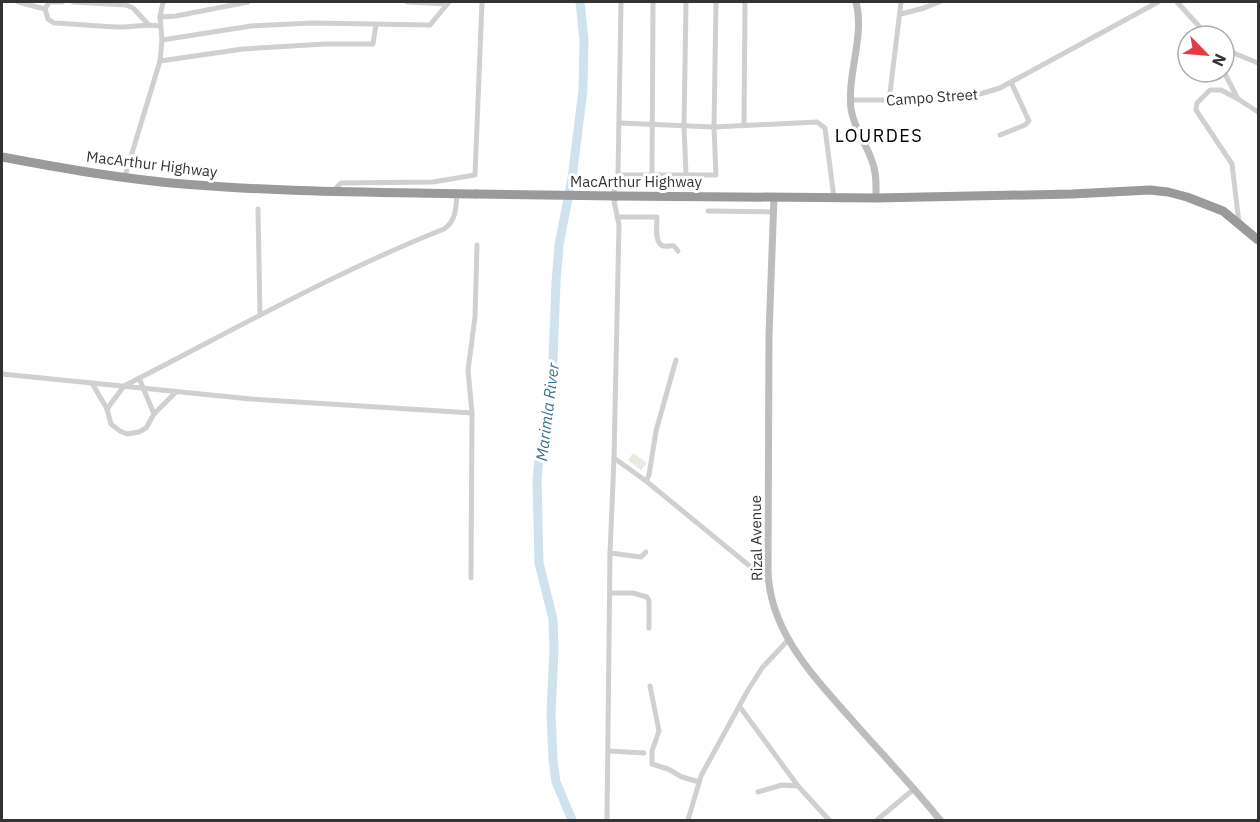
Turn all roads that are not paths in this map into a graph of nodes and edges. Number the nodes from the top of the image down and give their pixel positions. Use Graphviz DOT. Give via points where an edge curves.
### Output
graph roads {
  1 [pos="18,2"];
  2 [pos="48,2"];
  3 [pos="62,2"];
  4 [pos="73,2"];
  5 [pos="163,2"];
  6 [pos="239,2"];
  7 [pos="248,2"];
  8 [pos="407,2"];
  9 [pos="482,2"];
  10 [pos="621,2"];
  11 [pos="653,2"];
  12 [pos="686,2"];
  13 [pos="716,2"];
  14 [pos="746,2"];
  15 [pos="856,2"];
  16 [pos="901,2"];
  17 [pos="939,2"];
  18 [pos="1158,2"];
  19 [pos="1177,2"];
  20 [pos="448,3"];
  21 [pos="34,4"];
  22 [pos="45,9"];
  23 [pos="901,14"];
  24 [pos="160,17"];
  25 [pos="147,23"];
  26 [pos="376,24"];
  27 [pos="1197,24"];
  28 [pos="160,26"];
  29 [pos="162,40"];
  30 [pos="1236,54"];
  31 [pos="160,61"];
  32 [pos="1258,63"];
  33 [pos="1011,82"];
  34 [pos="1230,84"];
  35 [pos="1238,99"];
  36 [pos="851,100"];
  37 [pos="889,101"];
  38 [pos="1258,112"];
  39 [pos="619,123"];
  40 [pos="653,126"];
  41 [pos="684,126"];
  42 [pos="744,126"];
  43 [pos="714,127"];
  44 [pos="1000,135"];
  45 [pos="2,157"];
  46 [pos="652,174"];
  47 [pos="686,174"];
  48 [pos="618,175"];
  49 [pos="125,176"];
  50 [pos="332,192"];
  51 [pos="457,194"];
  52 [pos="774,197"];
  53 [pos="834,198"];
  54 [pos="876,198"];
  55 [pos="258,209"];
  56 [pos="708,211"];
  57 [pos="774,212"];
  58 [pos="617,217"];
  59 [pos="1239,223"];
  60 [pos="1257,235"];
  61 [pos="477,245"];
  62 [pos="678,251"];
  63 [pos="260,315"];
  64 [pos="676,360"];
  65 [pos="2,375"];
  66 [pos="140,378"];
  67 [pos="92,383"];
  68 [pos="124,386"];
  69 [pos="144,388"];
  70 [pos="176,392"];
  71 [pos="107,409"];
  72 [pos="472,413"];
  73 [pos="154,414"];
  74 [pos="614,458"];
  75 [pos="646,481"];
  76 [pos="646,552"];
  77 [pos="610,553"];
  78 [pos="471,578"];
  79 [pos="768,581"];
  80 [pos="610,593"];
  81 [pos="650,628"];
  82 [pos="789,639"];
  83 [pos="651,686"];
  84 [pos="740,707"];
  85 [pos="609,751"];
  86 [pos="644,753"];
  87 [pos="699,782"];
  88 [pos="798,786"];
  89 [pos="914,789"];
  90 [pos="758,792"];
  91 [pos="608,820"];
  92 [pos="688,820"];
  93 [pos="829,820"];
  94 [pos="877,820"];
  95 [pos="940,820"];
  1 -- 21 [label="street"];
  2 -- 3 [label="street"];
  2 -- 22 [label="street"];
  4 -- 25 [label="street" via="126,5"];
  5 -- 24 [label="street"];
  6 -- 7 [label="street"];
  6 -- 24 [label="street"];
  8 -- 20 [label="street"];
  9 -- 50 [label="street" via="475,175 423,182 341,183"];
  10 -- 39 [label="street"];
  11 -- 40 [label="street"];
  12 -- 41 [label="street"];
  13 -- 43 [label="street"];
  14 -- 42 [label="street"];
  15 -- 36 [label="street" via="859,22"];
  16 -- 23 [label="street"];
  17 -- 23 [label="street"];
  18 -- 33 [label="street, Campo Street"];
  19 -- 27 [label="street"];
  20 -- 26 [label="street" via="430,26"];
  21 -- 22 [label="street"];
  22 -- 25 [label="street" via="54,23 117,27"];
  23 -- 37 [label="street"];
  24 -- 28 [label="street"];
  25 -- 28 [label="street"];
  26 -- 29 [label="street" via="251,26"];
  26 -- 31 [label="street" via="373,44 243,49"];
  28 -- 29 [label="street"];
  29 -- 31 [label="street"];
  30 -- 32 [label="street"];
  31 -- 49 [label="street"];
  33 -- 37 [label="street, Campo Street" via="980,94"];
  33 -- 44 [label="street" via="1029,121"];
  34 -- 35 [label="street"];
  35 -- 38 [label="street"];
  35 -- 59 [label="street" via="1221,90 1210,90 1196,110 1232,164"];
  36 -- 37 [label="street, Campo Street"];
  36 -- 54 [label="street" via="854,122 874,168"];
  39 -- 40 [label="street"];
  39 -- 48 [label="street"];
  40 -- 41 [label="street"];
  40 -- 46 [label="street"];
  41 -- 43 [label="street"];
  41 -- 47 [label="street"];
  42 -- 43 [label="street"];
  42 -- 53 [label="street" via="822,123"];
  43 -- 47 [label="street" via="716,175"];
  45 -- 49 [label="highway, MacArthur Highway"];
  46 -- 47 [label="street"];
  46 -- 48 [label="street"];
  48 -- 58 [label="street" via="613,206"];
  49 -- 50 [label="highway, MacArthur Highway" via="181,184"];
  50 -- 51 [label="highway, MacArthur Highway"];
  51 -- 52 [label="highway, MacArthur Highway, bridge"];
  51 -- 63 [label="street" via="454,217 444,229 394,248"];
  52 -- 53 [label="highway, MacArthur Highway"];
  52 -- 57 [label="street, Rizal Avenue"];
  53 -- 54 [label="highway, MacArthur Highway"];
  54 -- 59 [label="highway, MacArthur Highway" via="1150,190 1214,208"];
  55 -- 63 [label="street"];
  56 -- 57 [label="street"];
  57 -- 79 [label="street, Rizal Avenue"];
  58 -- 62 [label="street" via="657,217 659,244 674,246"];
  58 -- 74 [label="street"];
  59 -- 60 [label="highway, MacArthur Highway"];
  61 -- 72 [label="street" via="475,316 468,370"];
  63 -- 66 [label="street"];
  64 -- 75 [label="street"];
  65 -- 67 [label="street"];
  66 -- 68 [label="street"];
  66 -- 69 [label="street"];
  67 -- 68 [label="street"];
  67 -- 71 [label="street"];
  68 -- 69 [label="street"];
  68 -- 71 [label="street"];
  69 -- 70 [label="street"];
  69 -- 73 [label="street"];
  70 -- 72 [label="street"];
  70 -- 73 [label="street"];
  71 -- 73 [label="street" via="114,427 127,434 143,430"];
  72 -- 78 [label="street"];
  74 -- 75 [label="street"];
  74 -- 77 [label="street"];
  75 -- 79 [label="street"];
  76 -- 77 [label="street" via="641,557"];
  77 -- 80 [label="street"];
  79 -- 82 [label="street, Rizal Avenue"];
  80 -- 81 [label="street" via="647,597"];
  80 -- 85 [label="street"];
  82 -- 84 [label="street" via="755,678"];
  82 -- 89 [label="street, Rizal Avenue" via="813,677"];
  83 -- 87 [label="street" via="659,731 652,764"];
  84 -- 87 [label="street"];
  84 -- 88 [label="street"];
  85 -- 86 [label="street"];
  85 -- 91 [label="street"];
  87 -- 92 [label="street"];
  88 -- 90 [label="street" via="782,785"];
  88 -- 93 [label="street"];
  89 -- 94 [label="street"];
  89 -- 95 [label="street, Rizal Avenue"];
}
